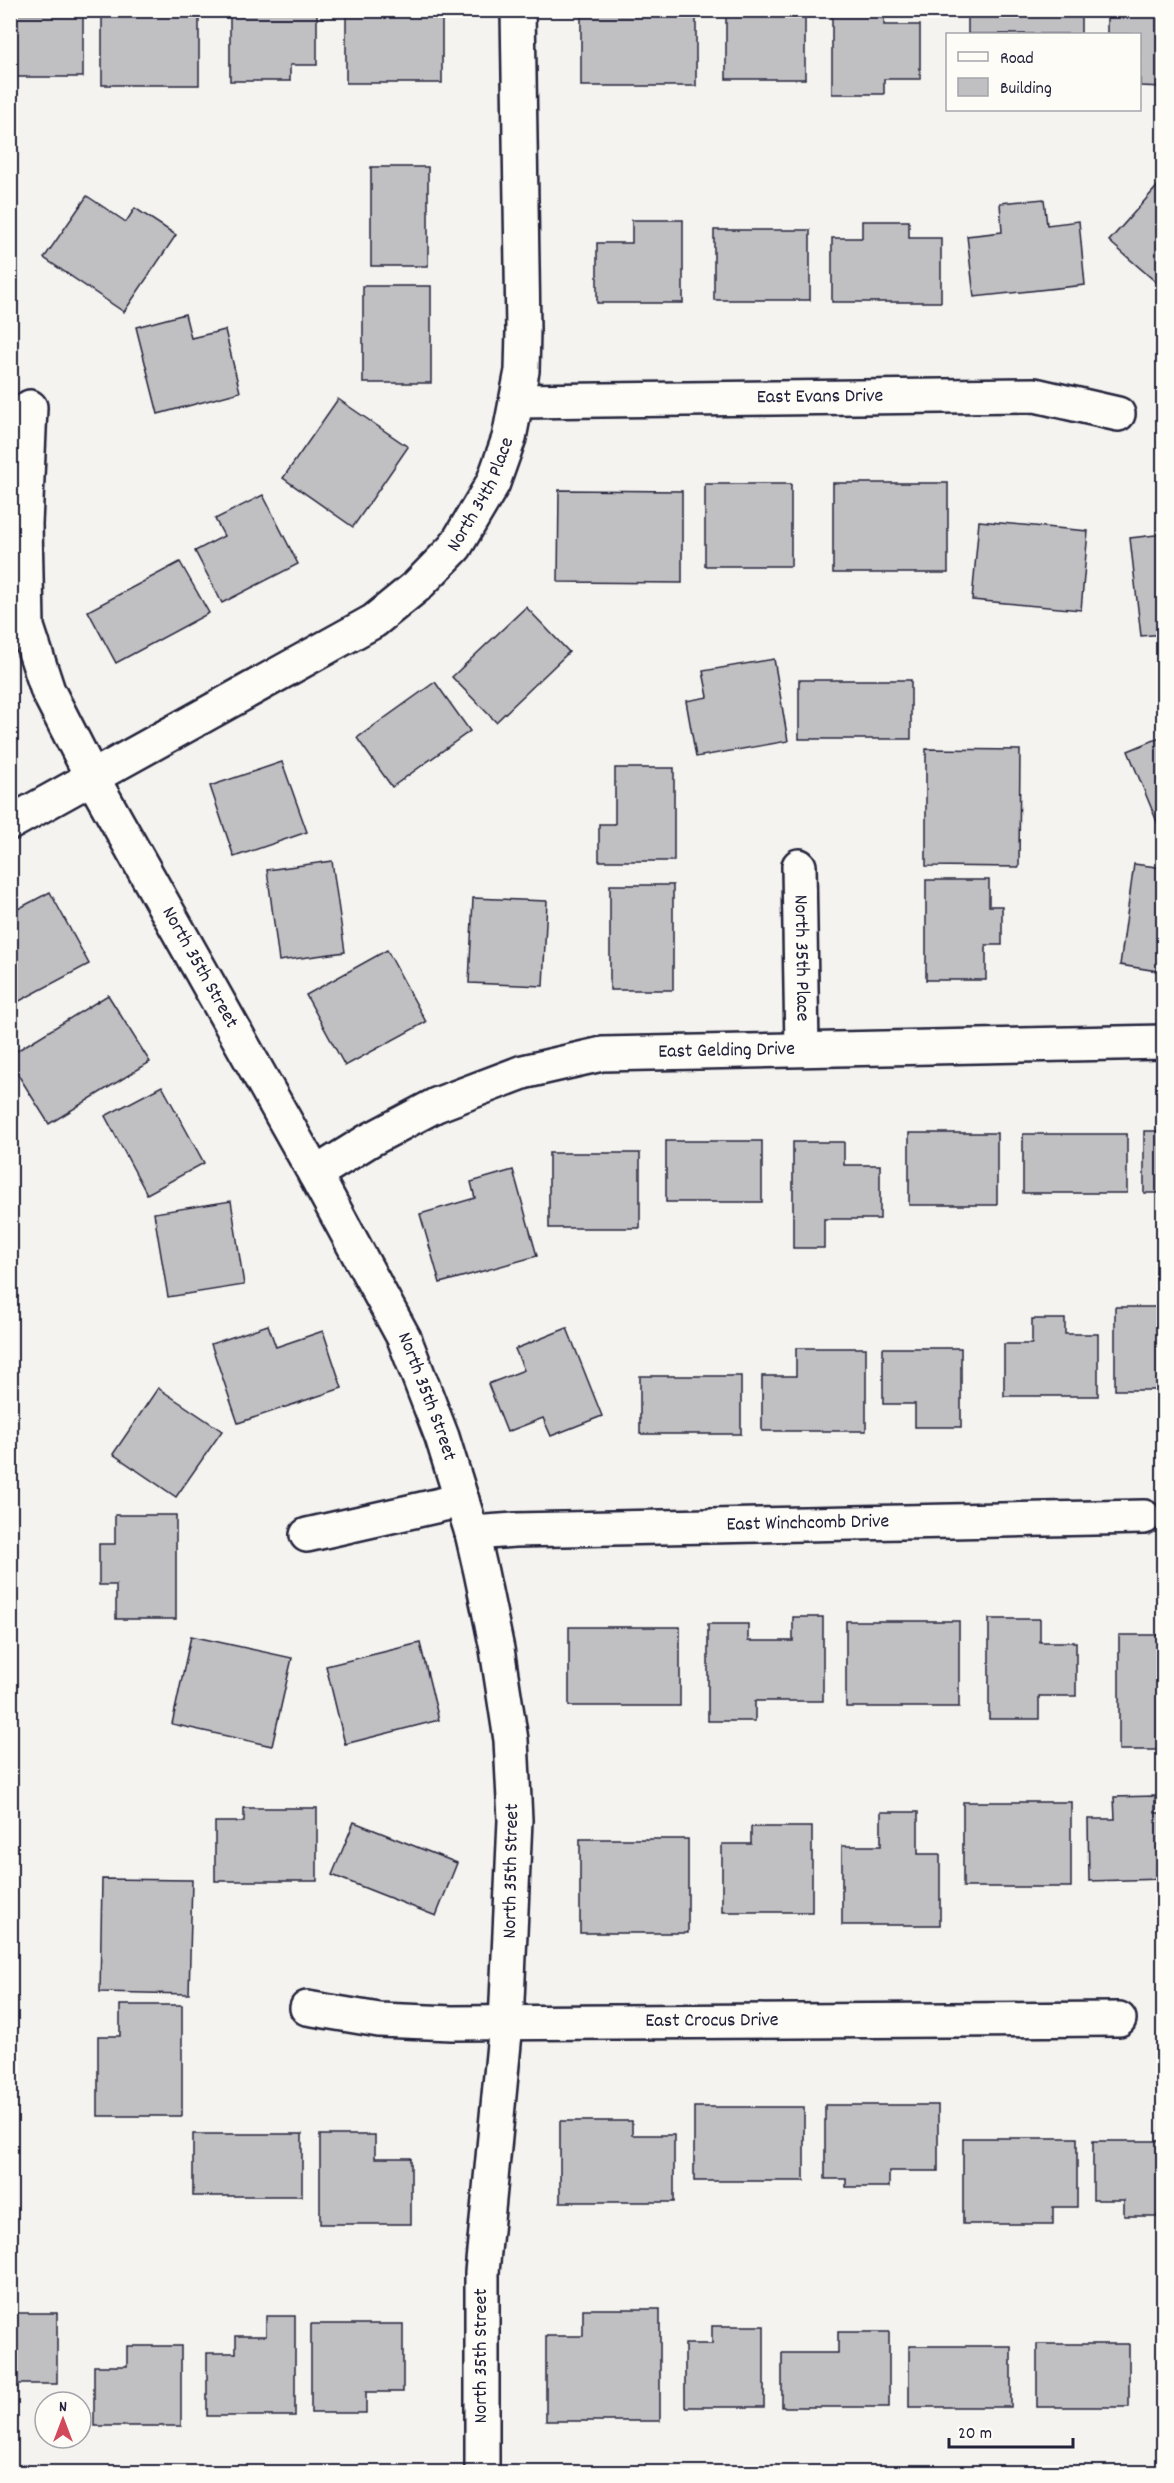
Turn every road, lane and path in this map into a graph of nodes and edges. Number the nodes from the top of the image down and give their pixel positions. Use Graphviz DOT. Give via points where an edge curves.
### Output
graph roads {
  1 [pos="519,10"];
  2 [pos="518,401"];
  3 [pos="30,407"];
  4 [pos="1118,414"];
  5 [pos="93,779"];
  6 [pos="10,823"];
  7 [pos="800,866"];
  8 [pos="1164,1042"];
  9 [pos="802,1049"];
  10 [pos="315,1174"];
  11 [pos="462,1500"];
  12 [pos="1144,1517"];
  13 [pos="472,1533"];
  14 [pos="307,1535"];
  15 [pos="307,2008"];
  16 [pos="1119,2019"];
  17 [pos="506,2023"];
  18 [pos="482,2472"];
  1 -- 2 [label="street, North 34th Place" via="523,330"];
  2 -- 4 [label="street, East Evans Drive" via="1035,395"];
  2 -- 5 [label="street, North 34th Place" via="493,483 455,547 417,586 374,621"];
  3 -- 5 [label="street, North 35th Street" via="25,524 27,627 48,691"];
  5 -- 6 [label="street"];
  5 -- 10 [label="street, North 35th Street"];
  7 -- 9 [label="street, North 35th Place"];
  8 -- 9 [label="street, East Gelding Drive"];
  9 -- 10 [label="street, East Gelding Drive" via="602,1054 523,1072 436,1105"];
  10 -- 11 [label="street, North 35th Street" via="404,1338"];
  11 -- 13 [label="street, North 35th Street"];
  11 -- 14 [label="street"];
  12 -- 13 [label="street, East Winchcomb Drive"];
  13 -- 17 [label="street, North 35th Street" via="497,1649 511,1740 515,1820"];
  15 -- 17 [label="street, East Crocus Drive" via="379,2020"];
  16 -- 17 [label="street, East Crocus Drive"];
  17 -- 18 [label="street, North 35th Street" via="482,2272"];
}
